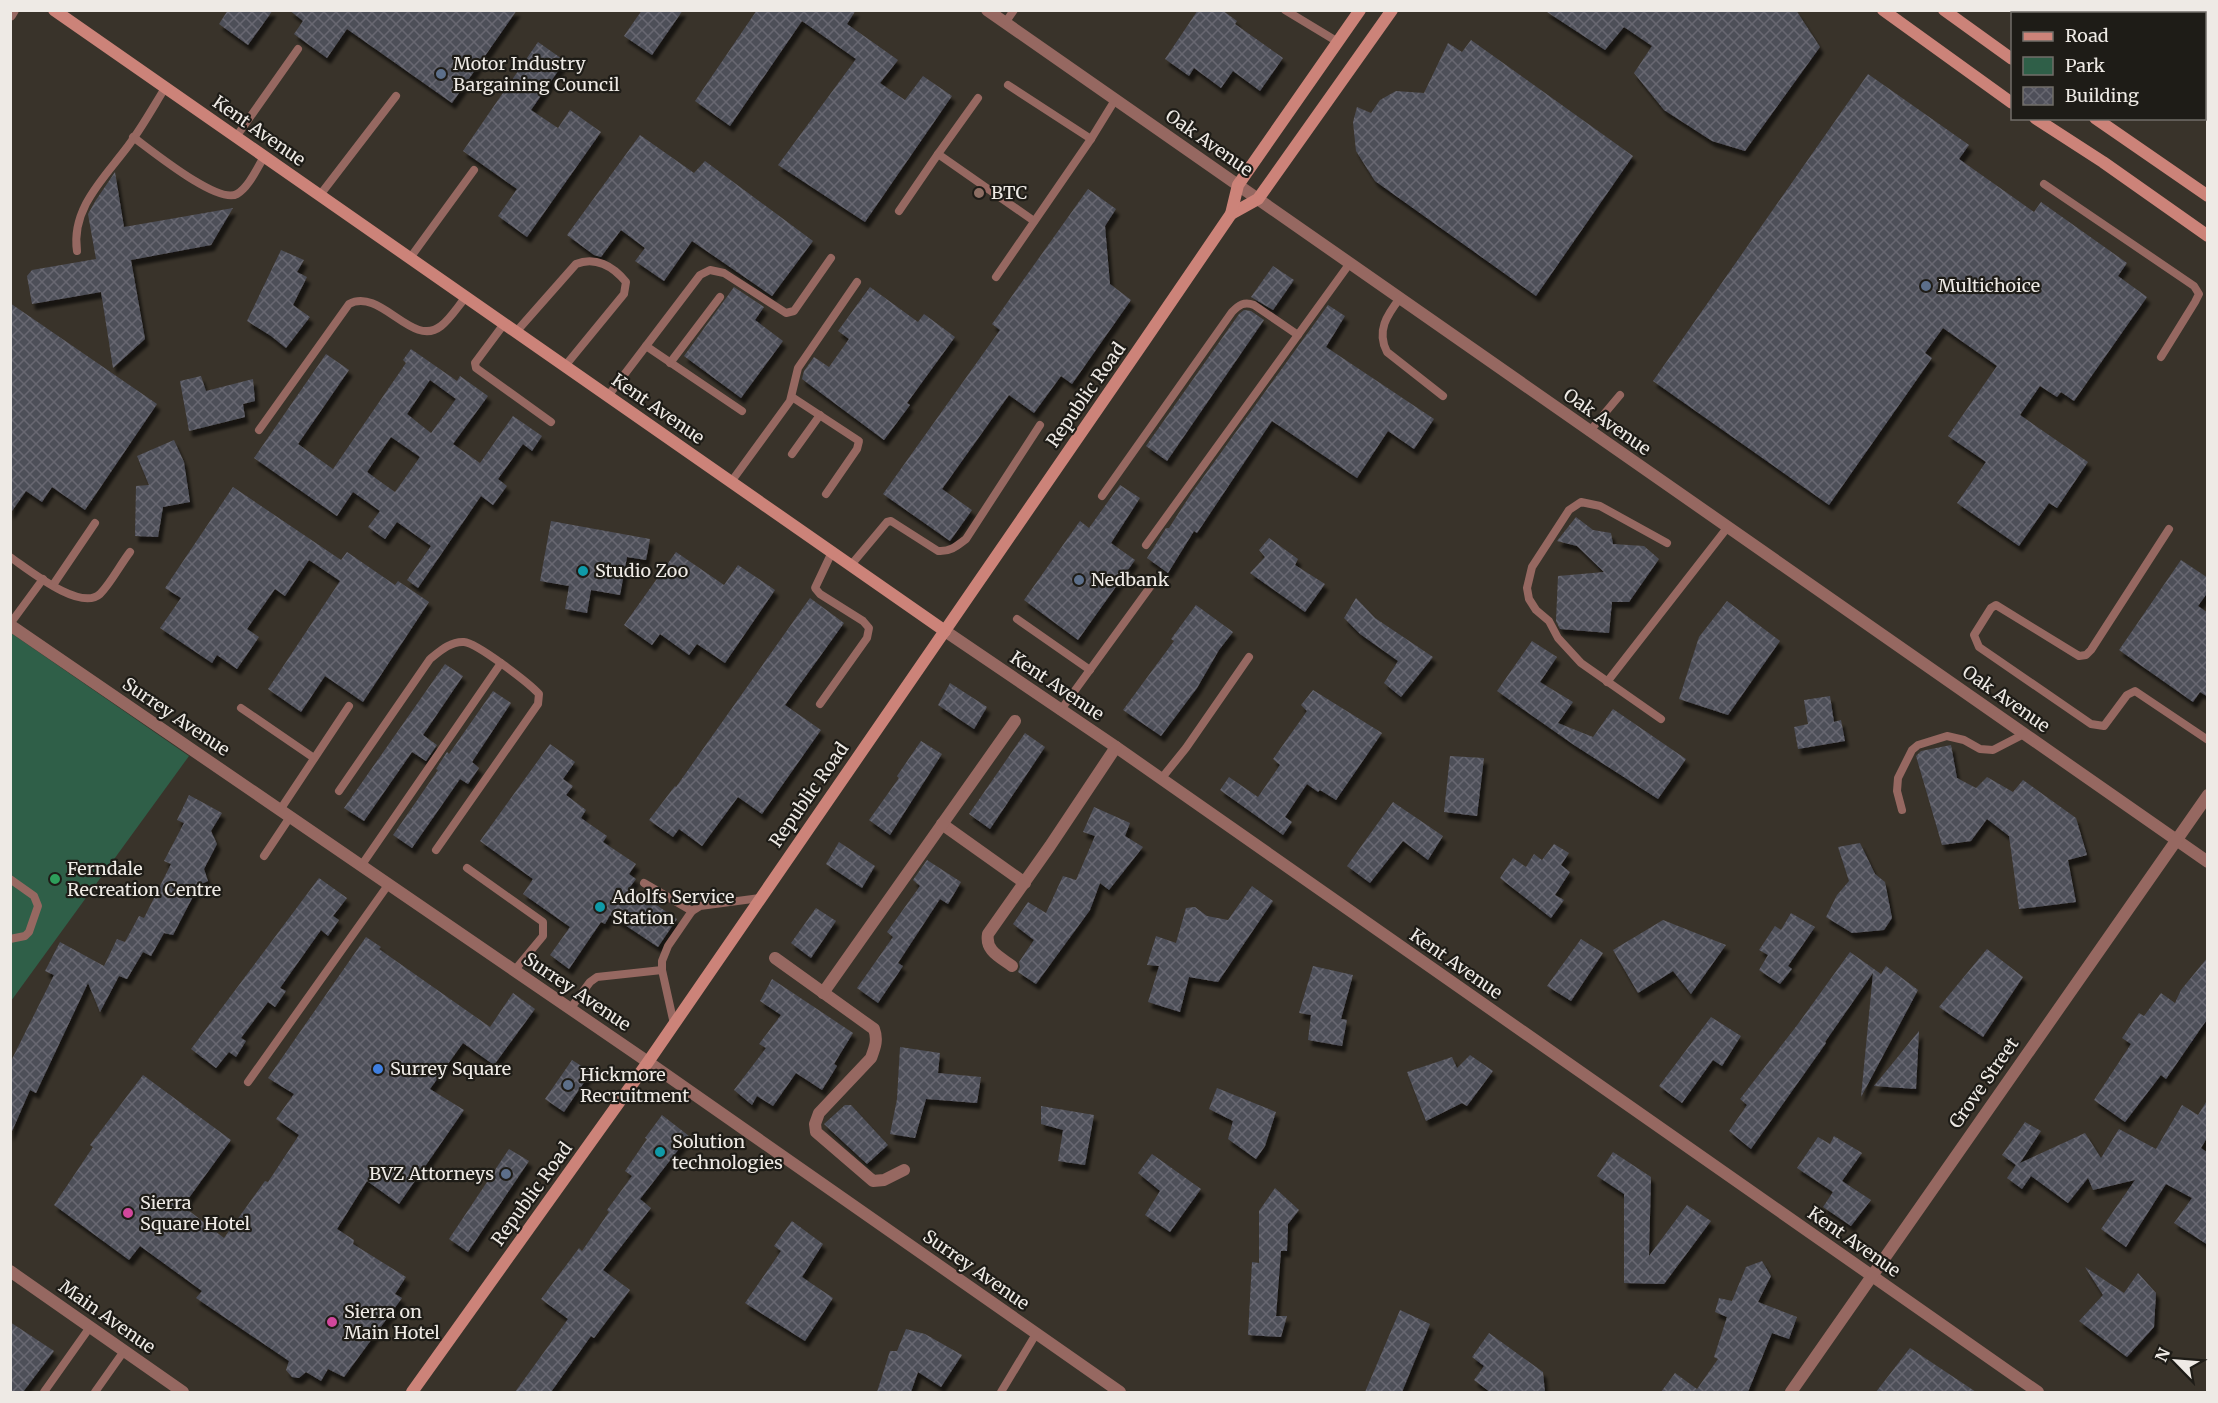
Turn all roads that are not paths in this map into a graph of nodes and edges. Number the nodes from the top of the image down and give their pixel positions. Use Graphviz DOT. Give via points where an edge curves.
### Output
graph roads {
  1 [pos="14,10"];
  2 [pos="54,10"];
  3 [pos="987,10"];
  4 [pos="1014,10"];
  5 [pos="1286,10"];
  6 [pos="1360,10"];
  7 [pos="1392,10"];
  8 [pos="1883,10"];
  9 [pos="1944,10"];
  10 [pos="10,15"];
  11 [pos="1005,23"];
  12 [pos="1338,42"];
  13 [pos="298,49"];
  14 [pos="2011,58"];
  15 [pos="1008,85"];
  16 [pos="165,88"];
  17 [pos="396,96"];
  18 [pos="978,98"];
  19 [pos="1115,100"];
  20 [pos="2011,102"];
  21 [pos="2038,120"];
  22 [pos="2098,120"];
  23 [pos="133,137"];
  24 [pos="236,137"];
  25 [pos="1091,139"];
  26 [pos="938,154"];
  27 [pos="264,157"];
  28 [pos="474,170"];
  29 [pos="2044,184"];
  30 [pos="1238,185"];
  31 [pos="320,195"];
  32 [pos="2208,196"];
  33 [pos="1258,199"];
  34 [pos="899,211"];
  35 [pos="1231,214"];
  36 [pos="1034,221"];
  37 [pos="2208,236"];
  38 [pos="77,251"];
  39 [pos="410,258"];
  40 [pos="831,258"];
  41 [pos="1350,263"];
  42 [pos="996,277"];
  43 [pos="857,282"];
  44 [pos="466,297"];
  45 [pos="720,297"];
  46 [pos="1400,298"];
  47 [pos="504,324"];
  48 [pos="516,332"];
  49 [pos="1298,335"];
  50 [pos="646,346"];
  51 [pos="2160,357"];
  52 [pos="670,363"];
  53 [pos="565,366"];
  54 [pos="1620,395"];
  55 [pos="608,396"];
  56 [pos="1443,396"];
  57 [pos="792,397"];
  58 [pos="742,411"];
  59 [pos="820,415"];
  60 [pos="551,422"];
  61 [pos="1040,425"];
  62 [pos="259,430"];
  63 [pos="1589,432"];
  64 [pos="792,454"];
  65 [pos="731,482"];
  66 [pos="826,494"];
  67 [pos="1102,496"];
  68 [pos="95,524"];
  69 [pos="1727,528"];
  70 [pos="2169,529"];
  71 [pos="1666,543"];
  72 [pos="1146,544"];
  73 [pos="130,552"];
  74 [pos="832,552"];
  75 [pos="10,557"];
  76 [pos="851,565"];
  77 [pos="43,579"];
  78 [pos="1154,583"];
  79 [pos="53,585"];
  80 [pos="1017,619"];
  81 [pos="10,624"];
  82 [pos="945,631"];
  83 [pos="1249,657"];
  84 [pos="501,663"];
  85 [pos="1090,670"];
  86 [pos="1607,682"];
  87 [pos="820,704"];
  88 [pos="349,706"];
  89 [pos="241,708"];
  90 [pos="1060,711"];
  91 [pos="1661,719"];
  92 [pos="1015,721"];
  93 [pos="2024,734"];
  94 [pos="2208,740"];
  95 [pos="1116,747"];
  96 [pos="314,758"];
  97 [pos="1161,779"];
  98 [pos="339,791"];
  99 [pos="2208,795"];
  100 [pos="1902,810"];
  101 [pos="285,814"];
  102 [pos="942,824"];
  103 [pos="2176,840"];
  104 [pos="436,850"];
  105 [pos="264,856"];
  106 [pos="2208,862"];
  107 [pos="361,866"];
  108 [pos="466,868"];
  109 [pos="10,879"];
  110 [pos="644,883"];
  111 [pos="1025,883"];
  112 [pos="388,885"];
  113 [pos="760,897"];
  114 [pos="692,911"];
  115 [pos="10,939"];
  116 [pos="775,958"];
  117 [pos="1012,966"];
  118 [pos="662,970"];
  119 [pos="514,971"];
  120 [pos="823,993"];
  121 [pos="570,1009"];
  122 [pos="674,1024"];
  123 [pos="648,1062"];
  124 [pos="248,1082"];
  125 [pos="904,1170"];
  126 [pos="10,1272"];
  127 [pos="1872,1277"];
  128 [pos="90,1327"];
  129 [pos="1036,1334"];
  130 [pos="124,1351"];
  131 [pos="99,1391"];
  132 [pos="44,1392"];
  133 [pos="183,1392"];
  134 [pos="412,1392"];
  135 [pos="1001,1392"];
  136 [pos="1120,1392"];
  137 [pos="1791,1392"];
  138 [pos="2038,1392"];
  1 -- 10 [label="street"];
  2 -- 16 [label="main road, Kent Avenue"];
  3 -- 11 [label="street, Oak Avenue"];
  4 -- 11 [label="lane"];
  5 -- 12 [label="lane"];
  6 -- 12 [label="main road, Republic Road"];
  7 -- 33 [label="main road, Republic Road"];
  8 -- 20 [label="main road"];
  9 -- 14 [label="main road"];
  11 -- 19 [label="street, Oak Avenue"];
  12 -- 30 [label="main road, Republic Road"];
  13 -- 24 [label="lane"];
  15 -- 25 [label="lane"];
  16 -- 23 [label="lane"];
  16 -- 24 [label="main road, Kent Avenue"];
  17 -- 31 [label="lane"];
  18 -- 26 [label="lane"];
  19 -- 25 [label="lane"];
  19 -- 30 [label="street, Oak Avenue"];
  21 -- 37 [label="main road"];
  22 -- 32 [label="main road"];
  23 -- 27 [label="lane" via="219,195 231,196 243,189"];
  23 -- 38 [label="lane" via="93,188 78,224"];
  24 -- 27 [label="main road, Kent Avenue"];
  25 -- 36 [label="lane"];
  26 -- 34 [label="lane"];
  26 -- 36 [label="lane"];
  27 -- 31 [label="main road, Kent Avenue"];
  28 -- 39 [label="lane"];
  29 -- 51 [label="lane" via="2194,286 2199,294"];
  30 -- 33 [label="street, Oak Avenue"];
  30 -- 35 [label="main road, Republic Road"];
  31 -- 39 [label="main road, Kent Avenue"];
  33 -- 35 [label="main road, Republic Road"];
  33 -- 41 [label="street, Oak Avenue"];
  35 -- 82 [label="main road, Republic Road"];
  36 -- 42 [label="lane"];
  39 -- 44 [label="main road, Kent Avenue"];
  40 -- 50 [label="lane" via="794,311 786,313 724,273 710,270 700,275"];
  41 -- 46 [label="street, Oak Avenue"];
  41 -- 49 [label="lane"];
  43 -- 57 [label="lane" via="798,368"];
  44 -- 47 [label="main road, Kent Avenue"];
  44 -- 62 [label="lane" via="441,326 431,331 420,331 369,301 349,304"];
  45 -- 52 [label="lane"];
  46 -- 56 [label="lane" via="1386,318 1382,343 1387,352"];
  46 -- 63 [label="street, Oak Avenue"];
  47 -- 48 [label="main road, Kent Avenue"];
  47 -- 60 [label="lane" via="475,363 476,368"];
  48 -- 53 [label="main road, Kent Avenue"];
  48 -- 53 [label="lane" via="576,264 596,260 621,276 626,282 624,294"];
  49 -- 67 [label="lane" via="1254,305 1240,304"];
  49 -- 72 [label="lane"];
  50 -- 52 [label="lane"];
  50 -- 55 [label="lane"];
  52 -- 58 [label="lane"];
  53 -- 55 [label="main road, Kent Avenue"];
  54 -- 63 [label="lane"];
  55 -- 65 [label="main road, Kent Avenue"];
  57 -- 59 [label="lane"];
  57 -- 65 [label="lane"];
  59 -- 64 [label="lane"];
  59 -- 66 [label="lane" via="859,441"];
  61 -- 76 [label="lane" via="966,539 958,545 946,552 938,551 887,522"];
  63 -- 69 [label="street, Oak Avenue"];
  65 -- 74 [label="main road, Kent Avenue"];
  68 -- 79 [label="lane"];
  69 -- 86 [label="lane"];
  69 -- 93 [label="street, Oak Avenue"];
  70 -- 94 [label="lane" via="2086,655 2079,656 1996,605 1974,635 1979,647 2091,724 2104,726 2127,695 2135,691"];
  71 -- 86 [label="lane" via="1600,506 1581,502 1569,510 1532,567 1527,588 1536,610 1581,663"];
  73 -- 79 [label="lane" via="99,594 90,599 76,598"];
  74 -- 76 [label="main road, Kent Avenue"];
  74 -- 87 [label="lane" via="815,588 869,628 867,638"];
  75 -- 77 [label="lane"];
  76 -- 82 [label="main road, Kent Avenue"];
  77 -- 79 [label="lane"];
  77 -- 81 [label="lane"];
  78 -- 85 [label="lane"];
  80 -- 85 [label="lane"];
  81 -- 101 [label="street, Surrey Avenue"];
  82 -- 90 [label="street, Kent Avenue"];
  82 -- 113 [label="main road, Republic Road"];
  83 -- 97 [label="lane"];
  84 -- 98 [label="lane" via="466,642 452,644 430,658"];
  84 -- 104 [label="lane" via="533,687 539,694 538,704"];
  84 -- 107 [label="lane"];
  85 -- 90 [label="lane"];
  86 -- 91 [label="lane"];
  88 -- 96 [label="lane"];
  89 -- 96 [label="lane"];
  90 -- 95 [label="street, Kent Avenue"];
  92 -- 102 [label="street"];
  93 -- 100 [label="lane" via="1993,750 1947,736 1917,745 1898,778"];
  93 -- 103 [label="street, Oak Avenue"];
  95 -- 97 [label="street, Kent Avenue"];
  95 -- 111 [label="street"];
  96 -- 101 [label="lane"];
  97 -- 127 [label="street, Kent Avenue"];
  99 -- 103 [label="street, Grove Street"];
  101 -- 105 [label="lane"];
  101 -- 107 [label="street, Surrey Avenue"];
  102 -- 111 [label="street"];
  102 -- 120 [label="street"];
  103 -- 106 [label="street, Oak Avenue"];
  103 -- 127 [label="street, Grove Street"];
  107 -- 112 [label="street, Surrey Avenue"];
  108 -- 119 [label="lane" via="543,922 543,936"];
  109 -- 115 [label="lane" via="34,896 38,906 29,932"];
  110 -- 114 [label="lane"];
  111 -- 117 [label="street" via="988,934 989,948"];
  112 -- 119 [label="street, Surrey Avenue"];
  112 -- 124 [label="lane"];
  113 -- 114 [label="lane" via="707,904"];
  113 -- 122 [label="main road, Republic Road"];
  114 -- 118 [label="lane" via="668,946"];
  116 -- 120 [label="street"];
  118 -- 121 [label="lane" via="597,977"];
  118 -- 122 [label="lane"];
  119 -- 121 [label="street, Surrey Avenue"];
  120 -- 125 [label="street" via="873,1029 877,1037 871,1058 819,1113 816,1132 873,1181"];
  121 -- 123 [label="street, Surrey Avenue"];
  122 -- 123 [label="main road, Republic Road"];
  123 -- 129 [label="street, Surrey Avenue"];
  123 -- 134 [label="main road, Republic Road"];
  126 -- 128 [label="street, Main Avenue"];
  127 -- 137 [label="street, Grove Street"];
  127 -- 138 [label="street, Kent Avenue"];
  128 -- 130 [label="street, Main Avenue"];
  128 -- 132 [label="lane"];
  129 -- 135 [label="lane"];
  129 -- 136 [label="street, Surrey Avenue"];
  130 -- 131 [label="lane"];
  130 -- 133 [label="street, Main Avenue"];
}
